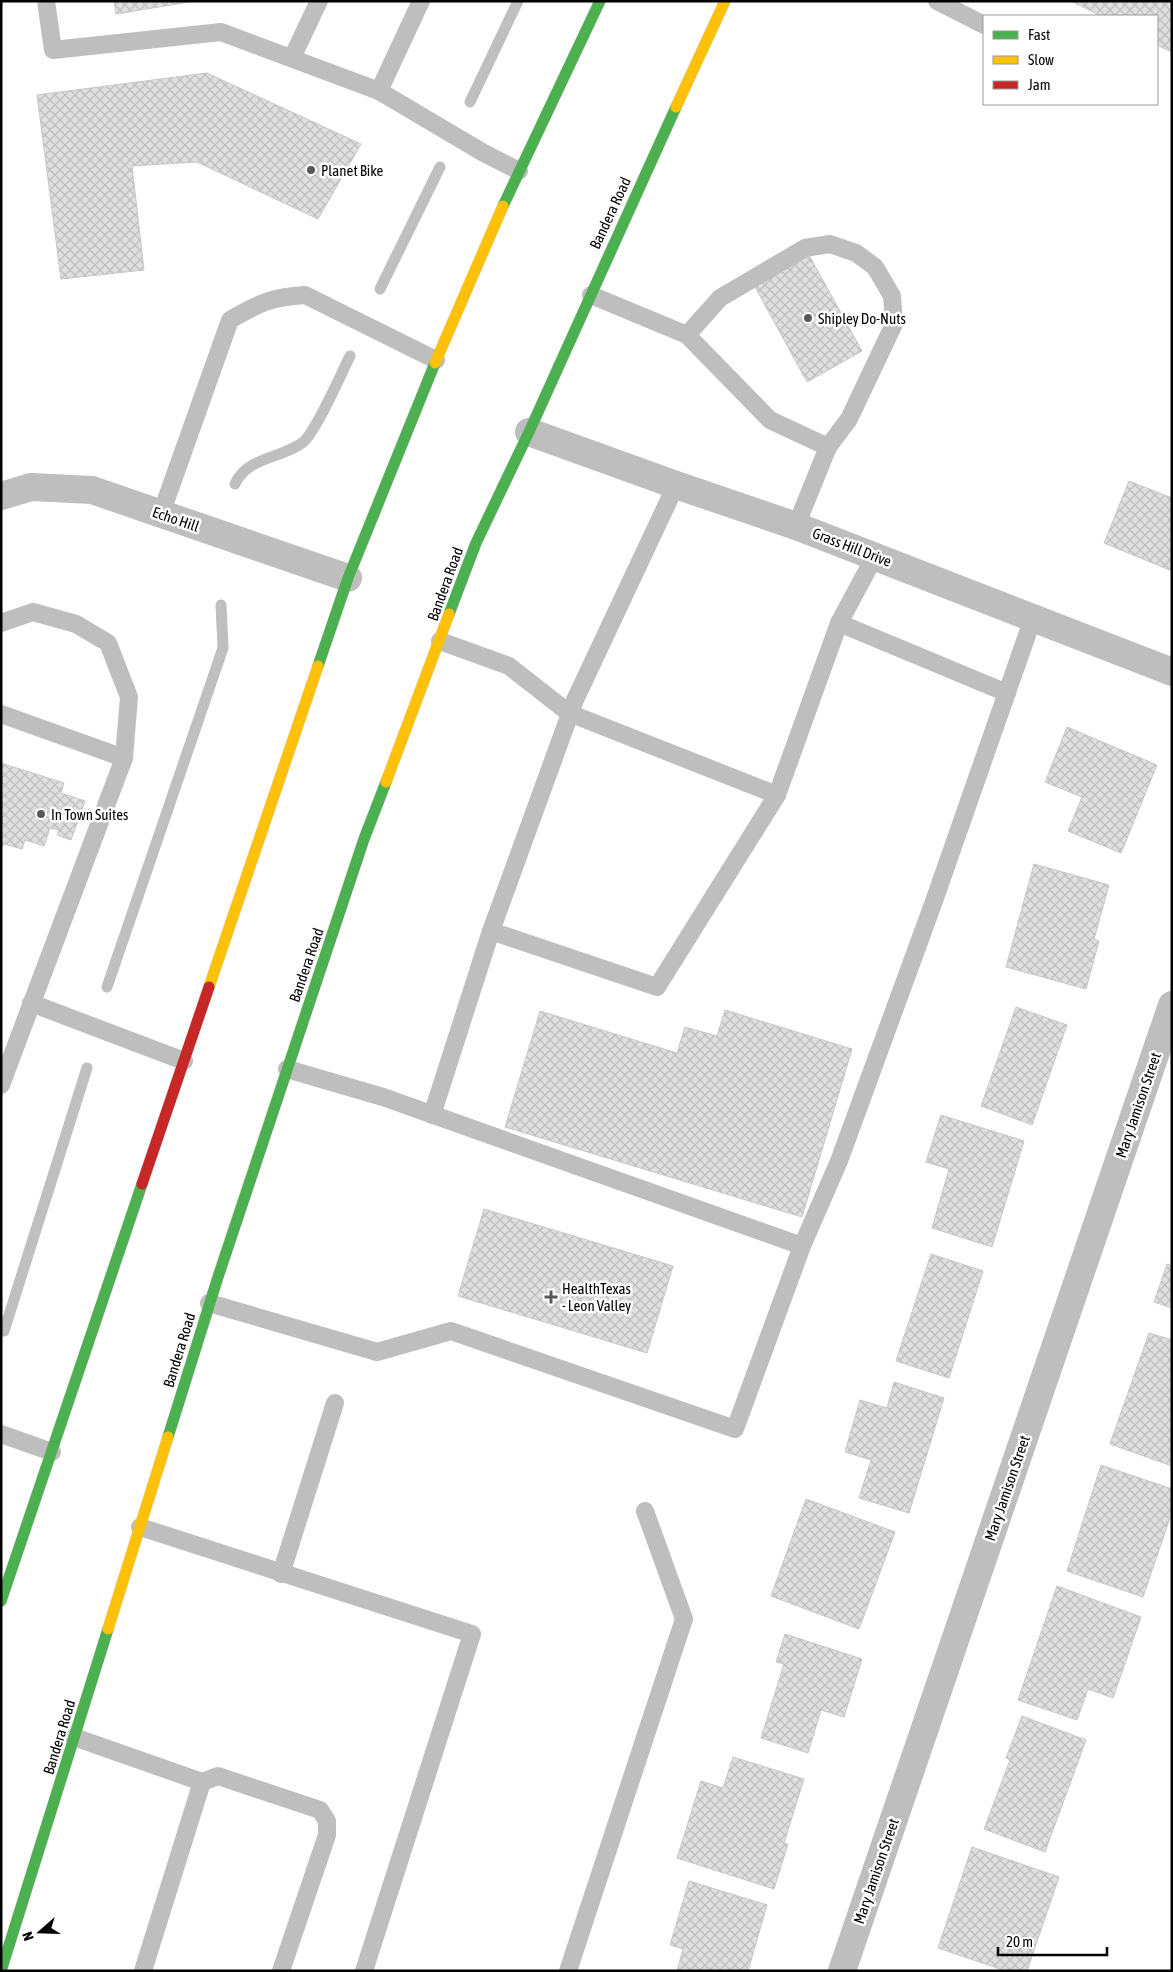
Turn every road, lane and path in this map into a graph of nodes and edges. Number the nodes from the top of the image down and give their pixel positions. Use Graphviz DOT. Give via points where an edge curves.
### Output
graph roads {
  1 [pos="46,1"];
  2 [pos="319,1"];
  3 [pos="422,1"];
  4 [pos="600,1"];
  5 [pos="725,1"];
  6 [pos="937,1"];
  7 [pos="983,24"];
  8 [pos="292,58"];
  9 [pos="379,91"];
  10 [pos="519,171"];
  11 [pos="591,295"];
  12 [pos="687,335"];
  13 [pos="436,360"];
  14 [pos="529,432"];
  15 [pos="828,447"];
  16 [pos="676,485"];
  17 [pos="1,496"];
  18 [pos="161,514"];
  19 [pos="796,526"];
  20 [pos="875,556"];
  21 [pos="348,578"];
  22 [pos="1033,618"];
  23 [pos="839,622"];
  24 [pos="1,623"];
  25 [pos="440,641"];
  26 [pos="1172,672"];
  27 [pos="1007,693"];
  28 [pos="569,713"];
  29 [pos="1,714"];
  30 [pos="124,758"];
  31 [pos="777,795"];
  32 [pos="490,931"];
  33 [pos="31,1003"];
  34 [pos="1172,1005"];
  35 [pos="184,1061"];
  36 [pos="287,1069"];
  37 [pos="1,1086"];
  38 [pos="432,1115"];
  39 [pos="802,1246"];
  40 [pos="209,1302"];
  41 [pos="334,1403"];
  42 [pos="1,1434"];
  43 [pos="52,1452"];
  44 [pos="645,1511"];
  45 [pos="140,1527"];
  46 [pos="281,1574"];
  47 [pos="1,1601"];
  48 [pos="74,1737"];
  49 [pos="202,1782"];
  50 [pos="149,1969"];
  51 [pos="1,1971"];
  52 [pos="281,1971"];
  53 [pos="364,1971"];
  54 [pos="568,1971"];
  55 [pos="842,1971"];
  1 -- 8 [label="lane" via="53,50 221,32"];
  2 -- 8 [label="lane"];
  3 -- 9 [label="lane"];
  4 -- 10 [label="main road"];
  5 -- 11 [label="main road, Bandera Road"];
  6 -- 7 [label="lane"];
  8 -- 9 [label="lane"];
  9 -- 10 [label="lane"];
  10 -- 13 [label="main road"];
  11 -- 12 [label="lane"];
  11 -- 14 [label="main road, Bandera Road"];
  12 -- 15 [label="lane" via="770,420"];
  12 -- 15 [label="lane" via="720,298 805,248 830,244 856,253 875,267 892,296 894,324 849,419"];
  13 -- 18 [label="lane" via="305,295 282,296 255,306 230,320"];
  13 -- 21 [label="main road"];
  14 -- 16 [label="street, Grass Hill Drive"];
  14 -- 25 [label="main road, Bandera Road" via="476,543"];
  15 -- 19 [label="lane"];
  16 -- 19 [label="street, Grass Hill Drive"];
  16 -- 28 [label="lane"];
  17 -- 18 [label="street, Echo Hill" via="31,487 92,490"];
  18 -- 21 [label="street, Echo Hill"];
  19 -- 20 [label="street, Grass Hill Drive"];
  20 -- 22 [label="street, Grass Hill Drive"];
  20 -- 23 [label="lane"];
  21 -- 35 [label="main road"];
  22 -- 26 [label="street, Grass Hill Drive"];
  22 -- 27 [label="lane"];
  23 -- 27 [label="lane"];
  23 -- 31 [label="lane"];
  24 -- 30 [label="lane" via="33,612 76,624 108,643 129,696"];
  25 -- 28 [label="lane" via="509,666"];
  25 -- 36 [label="main road, Bandera Road" via="364,838"];
  27 -- 39 [label="lane" via="842,1151"];
  28 -- 31 [label="lane"];
  28 -- 32 [label="lane"];
  29 -- 30 [label="lane"];
  30 -- 33 [label="lane"];
  31 -- 32 [label="lane" via="657,987"];
  32 -- 38 [label="lane"];
  33 -- 35 [label="lane"];
  33 -- 37 [label="lane"];
  34 -- 55 [label="street, Mary Jamison Street"];
  35 -- 43 [label="main road"];
  36 -- 38 [label="lane"];
  36 -- 40 [label="main road, Bandera Road"];
  38 -- 39 [label="lane"];
  39 -- 40 [label="lane" via="735,1429 451,1331 377,1352"];
  40 -- 45 [label="main road, Bandera Road"];
  41 -- 46 [label="lane"];
  42 -- 43 [label="lane"];
  43 -- 47 [label="main road"];
  44 -- 54 [label="lane" via="684,1620"];
  45 -- 46 [label="lane"];
  45 -- 48 [label="main road, Bandera Road"];
  46 -- 53 [label="lane" via="472,1634"];
  48 -- 49 [label="lane"];
  48 -- 51 [label="main road, Bandera Road"];
  49 -- 50 [label="lane"];
  49 -- 52 [label="lane" via="218,1776 320,1810 327,1821 327,1835"];
}
